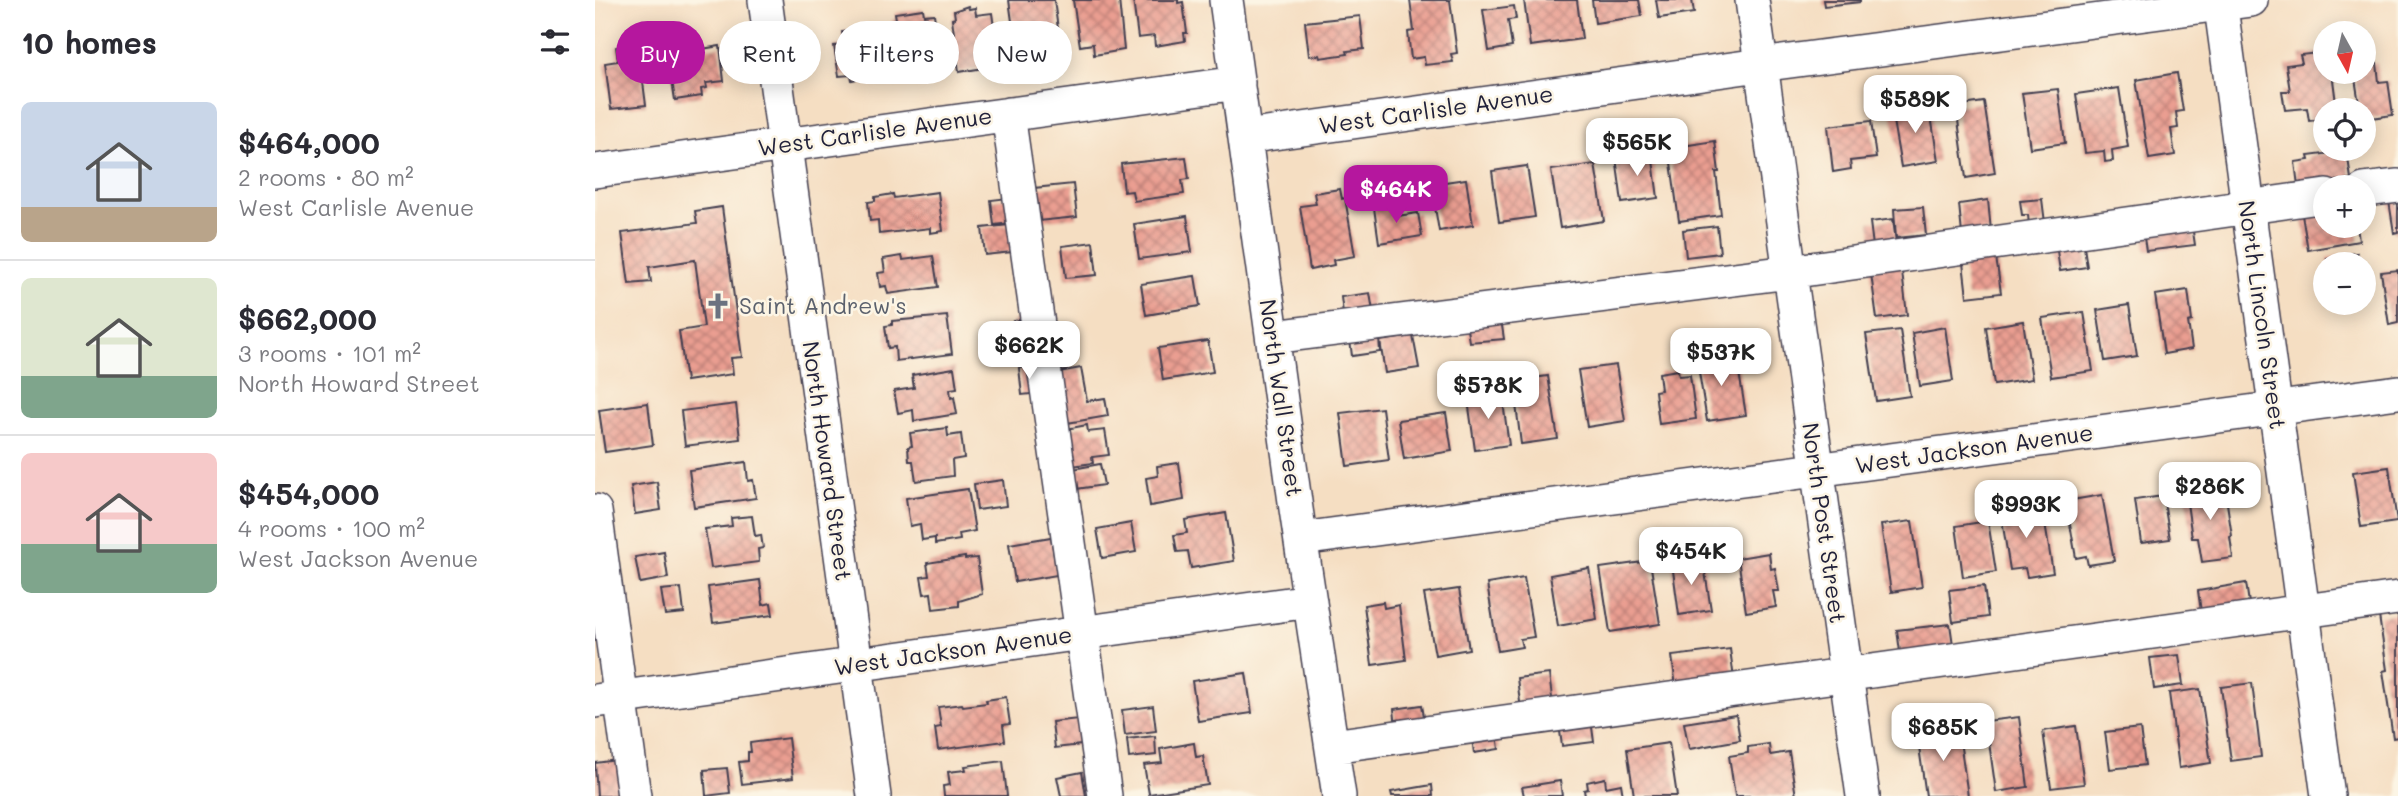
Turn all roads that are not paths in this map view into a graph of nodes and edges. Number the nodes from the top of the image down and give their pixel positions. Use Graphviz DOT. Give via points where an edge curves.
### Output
graph roads {
  1 [pos="765,0"];
  2 [pos="1226,0"];
  3 [pos="1752,0"];
  4 [pos="2230,1"];
  5 [pos="1760,65"];
  6 [pos="1238,83"];
  7 [pos="1008,114"];
  8 [pos="1245,137"];
  9 [pos="783,144"];
  10 [pos="595,172"];
  11 [pos="2398,186"];
  12 [pos="2376,189"];
  13 [pos="2313,198"];
  14 [pos="2247,206"];
  15 [pos="1789,272"];
  16 [pos="1273,337"];
  17 [pos="2398,392"];
  18 [pos="2275,409"];
  19 [pos="1816,470"];
  20 [pos="595,511"];
  21 [pos="1301,540"];
  22 [pos="2398,598"];
  23 [pos="1310,601"];
  24 [pos="2302,612"];
  25 [pos="1083,634"];
  26 [pos="856,665"];
  27 [pos="1846,674"];
  28 [pos="608,699"];
  29 [pos="1332,746"];
  30 [pos="634,796"];
  31 [pos="874,796"];
  32 [pos="1105,796"];
  33 [pos="1339,796"];
  34 [pos="1863,796"];
  35 [pos="2328,796"];
  1 -- 9 [label="street, North Howard Street"];
  2 -- 6 [label="street, North Wall Street"];
  3 -- 5 [label="street, North Post Street"];
  4 -- 5 [label="street, West Carlisle Avenue"];
  4 -- 14 [label="street, North Lincoln Street"];
  5 -- 8 [label="street, West Carlisle Avenue"];
  5 -- 15 [label="street, North Post Street"];
  6 -- 7 [label="street, West Carlisle Avenue"];
  6 -- 8 [label="street, North Wall Street"];
  7 -- 9 [label="street, West Carlisle Avenue"];
  7 -- 25 [label="street"];
  8 -- 16 [label="street, North Wall Street"];
  9 -- 10 [label="street, West Carlisle Avenue"];
  9 -- 26 [label="street, North Howard Street"];
  11 -- 12 [label="street"];
  13 -- 14 [label="street"];
  14 -- 15 [label="street"];
  14 -- 18 [label="street, North Lincoln Street"];
  15 -- 16 [label="street"];
  15 -- 19 [label="street, North Post Street"];
  16 -- 21 [label="street, North Wall Street"];
  17 -- 18 [label="street, West Jackson Avenue"];
  18 -- 19 [label="street, West Jackson Avenue"];
  18 -- 24 [label="street, North Lincoln Street"];
  19 -- 21 [label="street, West Jackson Avenue"];
  19 -- 27 [label="street, North Post Street"];
  20 -- 28 [label="street"];
  21 -- 23 [label="street, North Wall Street"];
  22 -- 24 [label="street"];
  23 -- 25 [label="street, West Jackson Avenue"];
  23 -- 29 [label="street, North Wall Street"];
  24 -- 27 [label="street"];
  24 -- 35 [label="street, North Lincoln Street"];
  25 -- 26 [label="street, West Jackson Avenue"];
  25 -- 32 [label="street"];
  26 -- 28 [label="street, West Jackson Avenue"];
  26 -- 31 [label="street, North Howard Street"];
  27 -- 29 [label="street"];
  27 -- 34 [label="street, North Post Street"];
  28 -- 30 [label="street"];
  29 -- 33 [label="street, North Wall Street"];
}
